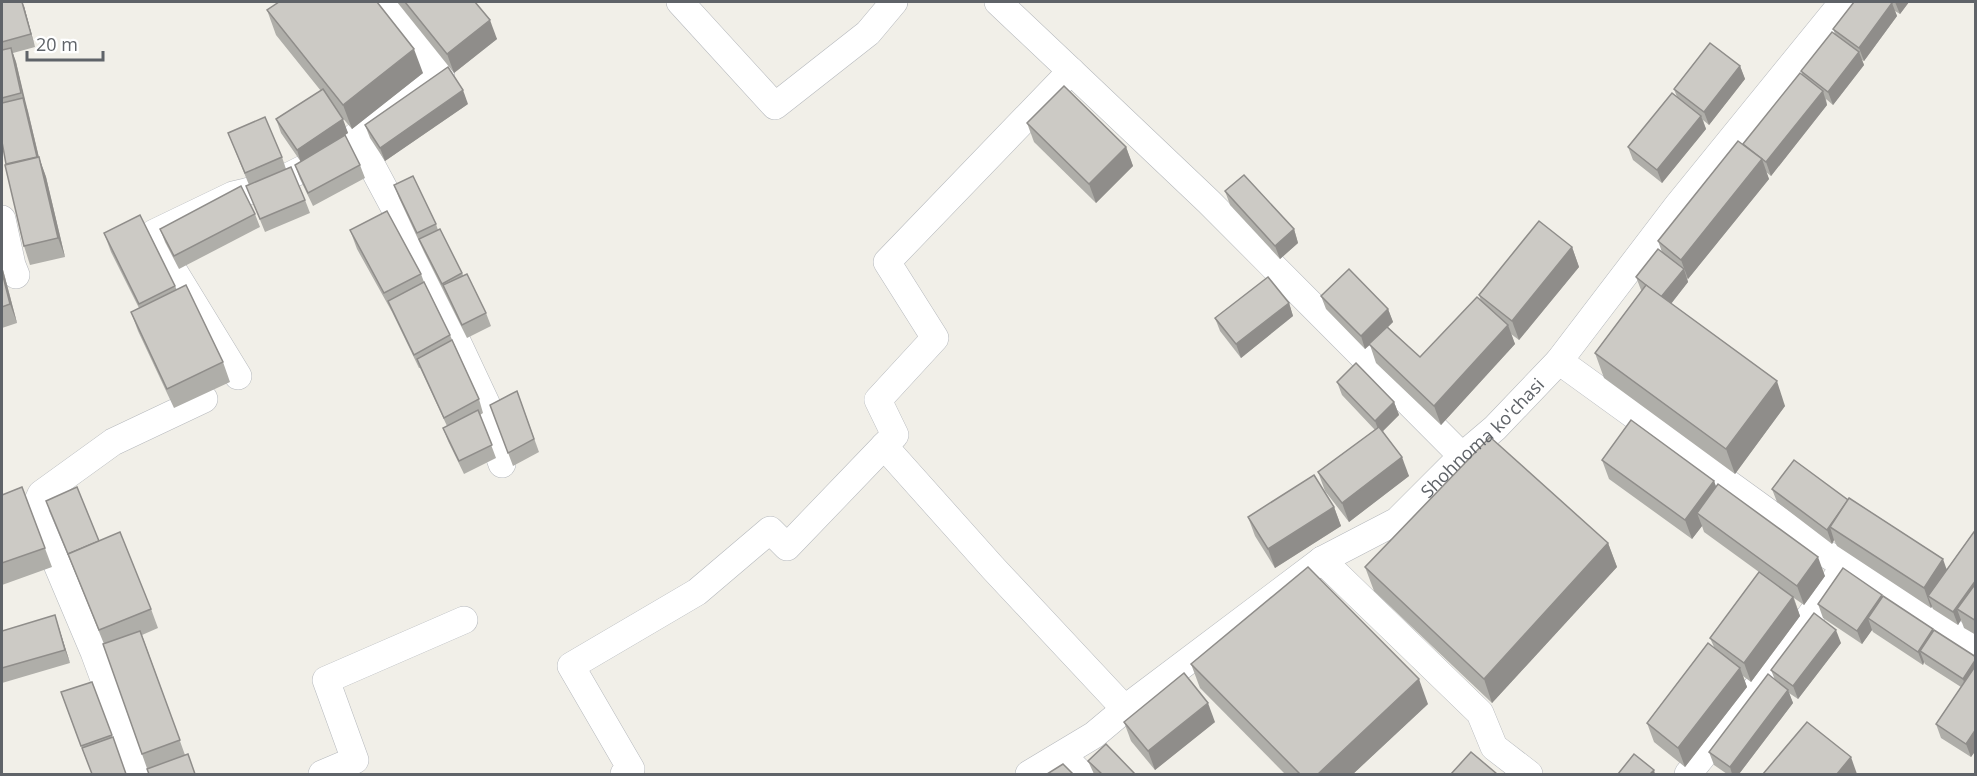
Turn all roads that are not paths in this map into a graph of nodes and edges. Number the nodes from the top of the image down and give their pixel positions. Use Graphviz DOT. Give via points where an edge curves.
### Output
graph roads {
  1 [pos="382,2"];
  2 [pos="680,2"];
  3 [pos="894,2"];
  4 [pos="998,2"];
  5 [pos="1843,2"];
  6 [pos="1071,71"];
  7 [pos="356,136"];
  8 [pos="2,219"];
  9 [pos="16,275"];
  10 [pos="1559,361"];
  11 [pos="238,376"];
  12 [pos="204,399"];
  13 [pos="884,446"];
  14 [pos="1462,456"];
  15 [pos="502,464"];
  16 [pos="1322,560"];
  17 [pos="1844,565"];
  18 [pos="464,620"];
  19 [pos="1976,647"];
  20 [pos="1125,709"];
  21 [pos="1062,755"];
  22 [pos="360,767"];
  23 [pos="139,774"];
  24 [pos="322,774"];
  25 [pos="624,774"];
  26 [pos="1029,774"];
  27 [pos="1081,774"];
  28 [pos="1529,774"];
  29 [pos="1688,774"];
  1 -- 7 [label="street" via="441,76"];
  2 -- 3 [label="street" via="775,106 868,33"];
  4 -- 6 [label="street"];
  5 -- 10 [label="street, Shohnoma ko'chasi" via="1678,205"];
  6 -- 13 [label="street" via="887,262 935,338 878,400 895,435"];
  6 -- 14 [label="street" via="1209,202"];
  7 -- 11 [label="street" via="297,174 233,195 154,233"];
  7 -- 15 [label="street" via="395,208 486,404 490,413 485,417"];
  8 -- 9 [label="street"];
  10 -- 14 [label="street, Shohnoma ko'chasi" via="1495,428"];
  10 -- 17 [label="street"];
  12 -- 23 [label="street" via="113,442 41,494 34,510 94,652"];
  13 -- 20 [label="street"];
  13 -- 25 [label="street" via="787,547 770,530 697,592 571,666 631,769"];
  14 -- 16 [label="street, Shohnoma ko'chasi" via="1397,521"];
  16 -- 20 [label="street, Shohnoma ko'chasi"];
  16 -- 28 [label="street" via="1480,713 1494,747"];
  17 -- 19 [label="street"];
  17 -- 29 [label="street" via="1765,677"];
  18 -- 22 [label="street" via="326,681"];
  20 -- 21 [label="street, Shohnoma ko'chasi"];
  21 -- 26 [label="street, Shohnoma ko'chasi"];
  21 -- 27 [label="street"];
  22 -- 24 [label="street"];
}
